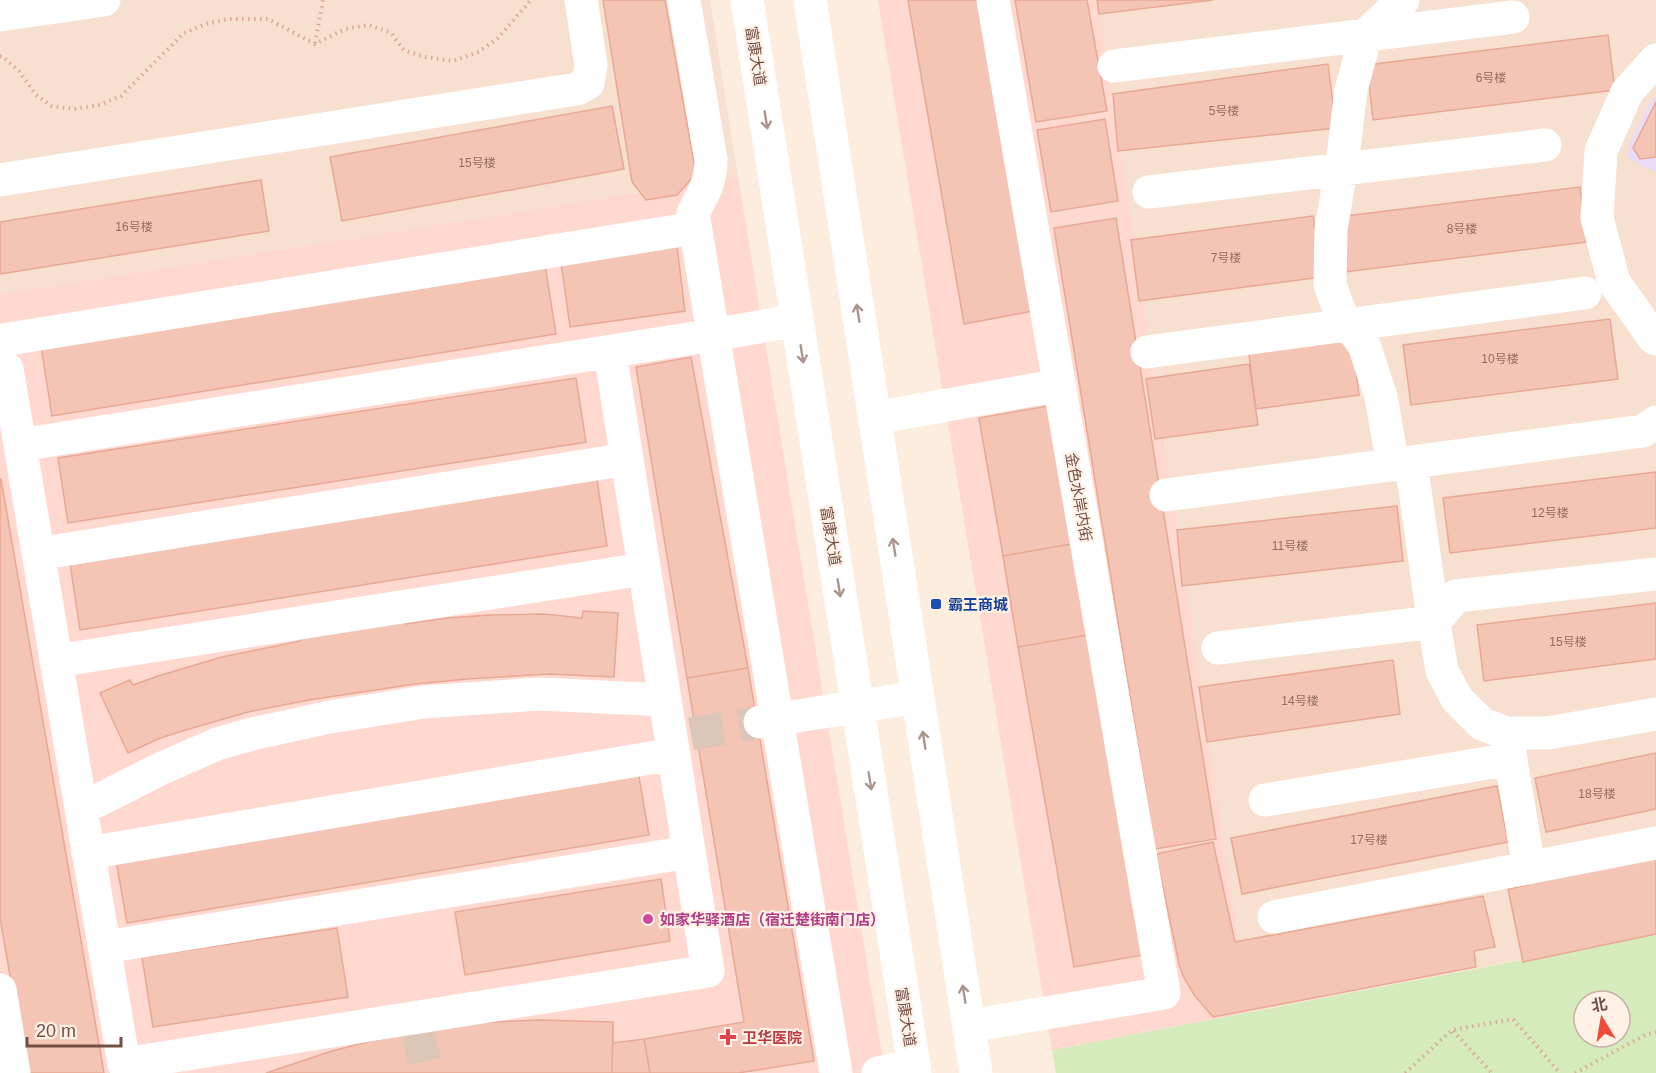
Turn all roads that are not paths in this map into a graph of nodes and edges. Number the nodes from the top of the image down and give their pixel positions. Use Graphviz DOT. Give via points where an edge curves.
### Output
graph roads {
  1 [pos="104,0"];
  2 [pos="580,0"];
  3 [pos="684,0"];
  4 [pos="747,0"];
  5 [pos="810,0"];
  6 [pos="993,0"];
  7 [pos="1403,0"];
  8 [pos="0,15"];
  9 [pos="1513,16"];
  10 [pos="1366,35"];
  11 [pos="1656,60"];
  12 [pos="1114,66"];
  13 [pos="1545,145"];
  14 [pos="1341,170"];
  15 [pos="0,180"];
  16 [pos="1149,192"];
  17 [pos="695,228"];
  18 [pos="1585,293"];
  19 [pos="797,320"];
  20 [pos="1349,325"];
  21 [pos="713,335"];
  22 [pos="1656,339"];
  23 [pos="610,351"];
  24 [pos="1147,352"];
  25 [pos="1,355"];
  26 [pos="1060,385"];
  27 [pos="874,418"];
  28 [pos="1656,422"];
  29 [pos="20,445"];
  30 [pos="627,459"];
  31 [pos="1402,464"];
  32 [pos="1166,495"];
  33 [pos="38,554"];
  34 [pos="644,569"];
  35 [pos="1656,574"];
  36 [pos="1434,622"];
  37 [pos="1218,648"];
  38 [pos="56,661"];
  39 [pos="918,697"];
  40 [pos="665,700"];
  41 [pos="858,706"];
  42 [pos="1656,714"];
  43 [pos="769,721"];
  44 [pos="678,742"];
  45 [pos="1508,746"];
  46 [pos="1265,800"];
  47 [pos="81,809"];
  48 [pos="1656,843"];
  49 [pos="689,852"];
  50 [pos="88,853"];
  51 [pos="1529,868"];
  52 [pos="1274,917"];
  53 [pos="105,947"];
  54 [pos="0,990"];
  55 [pos="969,1026"];
  56 [pos="915,1070"];
  57 [pos="14,1073"];
  58 [pos="836,1073"];
  59 [pos="878,1073"];
  60 [pos="976,1073"];
  1 -- 8 [label="street"];
  2 -- 15 [label="street" via="591,65 588,83 577,89"];
  3 -- 17 [label="street" via="711,160 711,174 693,213"];
  4 -- 19 [label="street, 富康大道, one-way"];
  27 -- 5 [label="street, one-way"];
  6 -- 26 [label="street, 金色水岸内街"];
  7 -- 10 [label="street"];
  9 -- 10 [label="street"];
  10 -- 12 [label="street"];
  10 -- 14 [label="street" via="1352,90"];
  11 -- 22 [label="street" via="1627,92 1601,151 1597,218 1614,282"];
  13 -- 14 [label="street"];
  14 -- 16 [label="street"];
  14 -- 20 [label="street" via="1331,229 1330,285"];
  17 -- 21 [label="street"];
  17 -- 25 [label="street"];
  18 -- 20 [label="street"];
  19 -- 21 [label="street"];
  19 -- 41 [label="street, 富康大道, one-way"];
  20 -- 24 [label="street"];
  20 -- 31 [label="street" via="1364,345"];
  21 -- 23 [label="street"];
  21 -- 43 [label="street"];
  23 -- 29 [label="street"];
  23 -- 30 [label="street"];
  25 -- 29 [label="street"];
  26 -- 27 [label="street"];
  26 -- 55 [label="street, 金色水岸内街" via="1164,993"];
  39 -- 27 [label="street, one-way"];
  28 -- 31 [label="street" via="1643,431"];
  29 -- 33 [label="street"];
  30 -- 33 [label="street"];
  30 -- 34 [label="street"];
  31 -- 32 [label="street"];
  31 -- 36 [label="street"];
  33 -- 38 [label="street"];
  34 -- 38 [label="street"];
  34 -- 40 [label="street"];
  35 -- 36 [label="street" via="1456,596"];
  36 -- 37 [label="street"];
  36 -- 45 [label="street" via="1442,671 1457,699"];
  38 -- 47 [label="street"];
  39 -- 41 [label="street"];
  55 -- 39 [label="street, one-way"];
  40 -- 44 [label="street"];
  40 -- 47 [label="street" via="539,694 424,702 330,717 217,744"];
  41 -- 43 [label="street"];
  41 -- 56 [label="street, 富康大道, one-way"];
  42 -- 45 [label="street" via="1548,733"];
  43 -- 58 [label="street"];
  44 -- 49 [label="street"];
  44 -- 50 [label="street"];
  45 -- 46 [label="street"];
  45 -- 51 [label="street"];
  47 -- 50 [label="street"];
  48 -- 51 [label="street"];
  49 -- 53 [label="street"];
  49 -- 53 [label="street" via="708,971 417,1023 124,1064"];
  50 -- 53 [label="street"];
  51 -- 52 [label="street"];
  54 -- 57 [label="street"];
  55 -- 60 [label="street"];
  56 -- 59 [label="street"];
}
